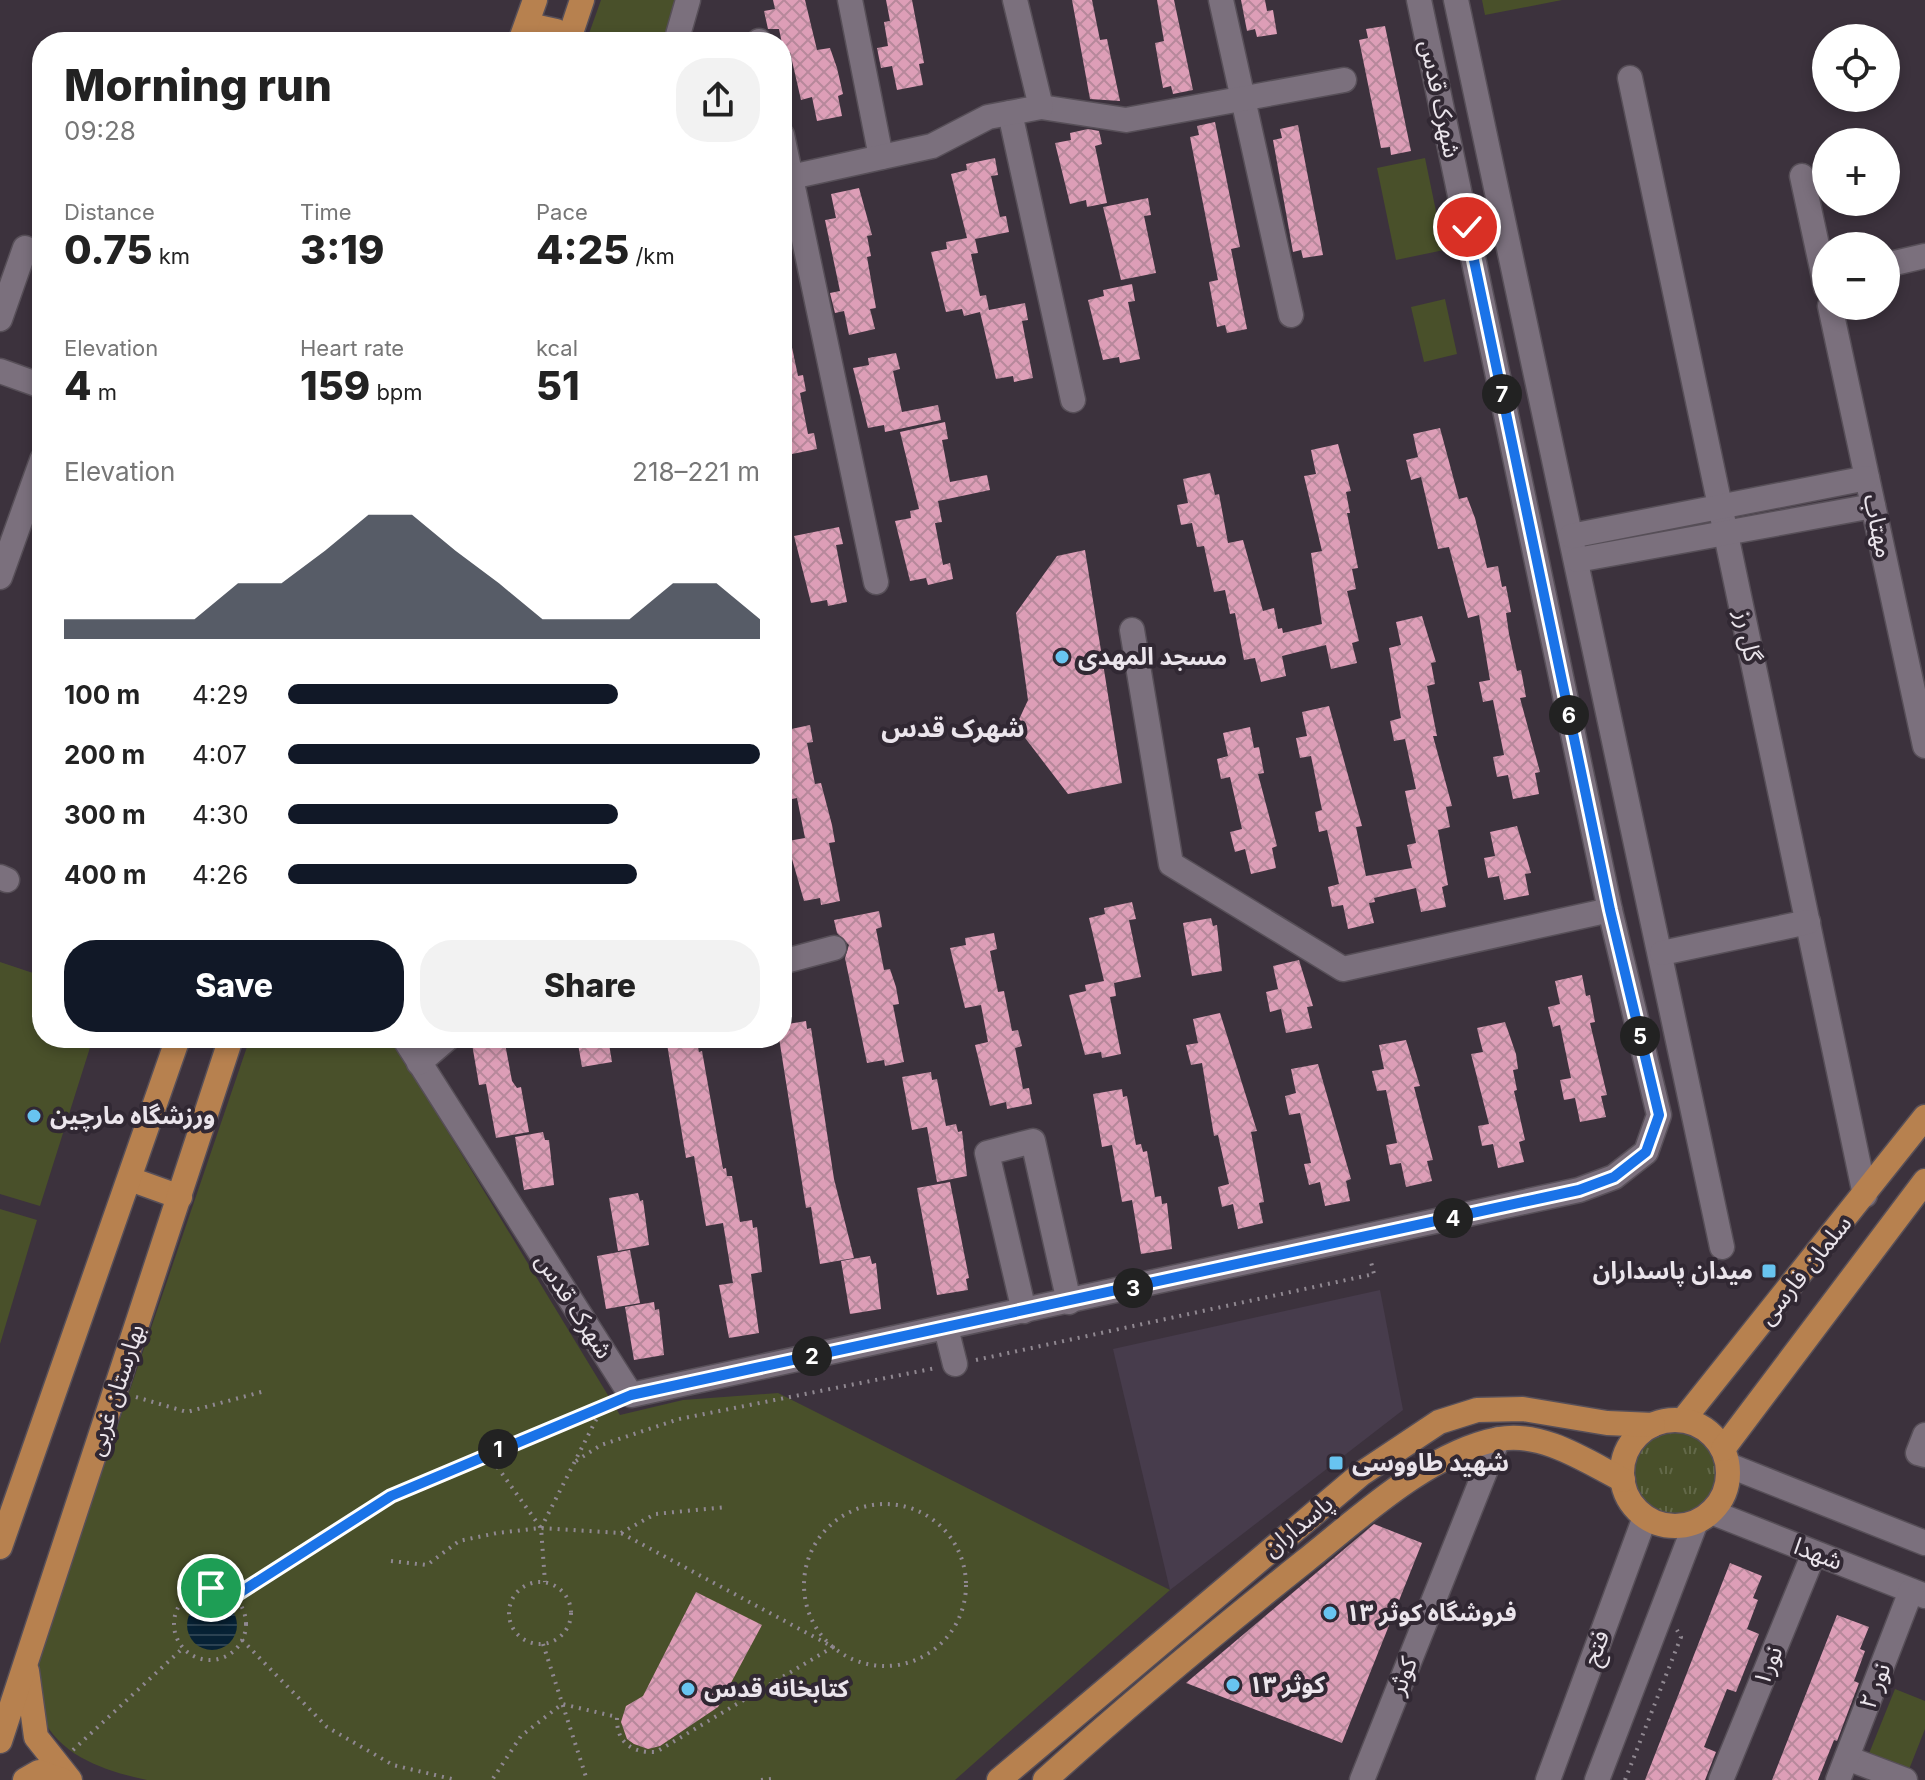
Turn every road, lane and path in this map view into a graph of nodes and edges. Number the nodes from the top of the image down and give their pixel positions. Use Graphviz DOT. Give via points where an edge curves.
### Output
graph roads {
  1 [pos="535,0"];
  2 [pos="582,0"];
  3 [pos="688,0"];
  4 [pos="850,0"];
  5 [pos="1015,0"];
  6 [pos="1221,0"];
  7 [pos="1419,0"];
  8 [pos="1456,0"];
  9 [pos="524,32"];
  10 [pos="531,32"];
  11 [pos="557,32"];
  12 [pos="569,32"];
  13 [pos="679,32"];
  14 [pos="1630,78"];
  15 [pos="1344,80"];
  16 [pos="1242,96"];
  17 [pos="1041,107"];
  18 [pos="1010,113"];
  19 [pos="881,157"];
  20 [pos="1802,176"];
  21 [pos="792,177"];
  22 [pos="792,201"];
  23 [pos="1814,232"];
  24 [pos="25,248"];
  25 [pos="1925,256"];
  26 [pos="1900,262"];
  27 [pos="1291,315"];
  28 [pos="0,319"];
  29 [pos="1833,320"];
  30 [pos="0,371"];
  31 [pos="32,382"];
  32 [pos="1073,400"];
  33 [pos="1867,478"];
  34 [pos="32,488"];
  35 [pos="1720,506"];
  36 [pos="1873,506"];
  37 [pos="1726,533"];
  38 [pos="1571,536"];
  39 [pos="1577,560"];
  40 [pos="0,577"];
  41 [pos="876,582"];
  42 [pos="1132,630"];
  43 [pos="1919,688"];
  44 [pos="1925,746"];
  45 [pos="1610,910"];
  46 [pos="1808,922"];
  47 [pos="834,948"];
  48 [pos="1662,953"];
  49 [pos="792,959"];
  50 [pos="175,1048"];
  51 [pos="228,1048"];
  52 [pos="410,1048"];
  53 [pos="436,1048"];
  54 [pos="419,1063"];
  55 [pos="1925,1117"];
  56 [pos="130,1179"];
  57 [pos="1925,1181"];
  58 [pos="1865,1195"];
  59 [pos="180,1197"];
  60 [pos="1365,1238"];
  61 [pos="1722,1247"];
  62 [pos="1069,1302"];
  63 [pos="1024,1311"];
  64 [pos="946,1328"];
  65 [pos="955,1364"];
  66 [pos="115,1391"];
  67 [pos="265,1391"];
  68 [pos="631,1395"];
  69 [pos="603,1406"];
  70 [pos="1683,1420"];
  71 [pos="1653,1425"];
  72 [pos="1925,1435"];
  73 [pos="1498,1439"];
  74 [pos="488,1453"];
  75 [pos="1925,1455"];
  76 [pos="1725,1457"];
  77 [pos="576,1461"];
  78 [pos="1623,1480"];
  79 [pos="727,1507"];
  80 [pos="1645,1517"];
  81 [pos="1704,1517"];
  82 [pos="541,1528"];
  83 [pos="621,1533"];
  84 [pos="1925,1543"];
  85 [pos="0,1547"];
  86 [pos="1814,1553"];
  87 [pos="391,1561"];
  88 [pos="545,1582"];
  89 [pos="1918,1594"];
  90 [pos="233,1597"];
  91 [pos="242,1640"];
  92 [pos="543,1644"];
  93 [pos="833,1647"];
  94 [pos="183,1648"];
  95 [pos="25,1661"];
  96 [pos="562,1704"];
  97 [pos="0,1741"];
  98 [pos="1842,1769"];
  99 [pos="62,1775"];
  100 [pos="771,1779"];
  101 [pos="25,1780"];
  102 [pos="456,1780"];
  103 [pos="492,1780"];
  104 [pos="587,1780"];
  105 [pos="761,1780"];
  106 [pos="999,1780"];
  107 [pos="1045,1780"];
  108 [pos="1362,1780"];
  109 [pos="1548,1780"];
  110 [pos="1597,1780"];
  111 [pos="1721,1780"];
  112 [pos="1905,1780"];
  1 -- 9 [label="main road"];
  2 -- 12 [label="main road"];
  3 -- 13 [label="street"];
  4 -- 19 [label="street"];
  5 -- 17 [label="street"];
  6 -- 16 [label="street"];
  7 -- 45 [label="street, شهرک قدس"];
  8 -- 38 [label="street"];
  10 -- 11 [label="main road" via="538,27"];
  14 -- 35 [label="street, گل رز"];
  15 -- 16 [label="street"];
  16 -- 17 [label="street" via="1126,120"];
  16 -- 27 [label="street"];
  17 -- 18 [label="street"];
  18 -- 19 [label="street" via="988,117 932,146"];
  18 -- 32 [label="street"];
  19 -- 21 [label="street"];
  20 -- 23 [label="street"];
  22 -- 41 [label="street"];
  24 -- 28 [label="street"];
  25 -- 26 [label="street"];
  29 -- 33 [label="street, مهتاب"];
  30 -- 31 [label="street"];
  33 -- 35 [label="street"];
  33 -- 36 [label="street, مهتاب"];
  34 -- 40 [label="street"];
  35 -- 37 [label="street, گل رز"];
  35 -- 38 [label="street"];
  36 -- 37 [label="street"];
  36 -- 43 [label="street, مهتاب"];
  37 -- 39 [label="street"];
  37 -- 46 [label="street, گل رز"];
  38 -- 39 [label="street"];
  39 -- 48 [label="street"];
  42 -- 45 [label="street" via="1171,864 1343,969"];
  43 -- 44 [label="street, مهتاب"];
  45 -- 60 [label="street, شهرک قدس" via="1659,1115 1646,1152 1614,1177 1579,1190"];
  46 -- 48 [label="street"];
  46 -- 58 [label="street, گل رز"];
  47 -- 49 [label="street"];
  48 -- 61 [label="street"];
  50 -- 56 [label="main road"];
  51 -- 59 [label="main road, بهارستان غربی"];
  52 -- 54 [label="street, شهرک قدس"];
  53 -- 54 [label="street"];
  54 -- 68 [label="street, شهرک قدس"];
  55 -- 58 [label="main road, سلمان فارسی"];
  56 -- 59 [label="main road"];
  56 -- 85 [label="main road"];
  57 -- 76 [label="main road, سلمان فارسی"];
  58 -- 70 [label="main road, سلمان فارسی"];
  59 -- 66 [label="main road, بهارستان غربی"];
  60 -- 62 [label="street, شهرک قدس"];
  60 -- 65 [label="path" via="1374,1274"];
  62 -- 63 [label="street, شهرک قدس"];
  62 -- 63 [label="street" via="1033,1141 987,1153"];
  63 -- 64 [label="street, شهرک قدس"];
  64 -- 65 [label="street"];
  64 -- 68 [label="street, شهرک قدس"];
  65 -- 77 [label="path" via="679,1419 601,1445"];
  66 -- 67 [label="path" via="187,1412"];
  66 -- 95 [label="main road, بهارستان غربی"];
  68 -- 69 [label="path"];
  69 -- 74 [label="path"];
  69 -- 77 [label="path"];
  70 -- 71 [label="main road"];
  70 -- 76 [label="main road" via="1706,1430"];
  71 -- 78 [label="main road" via="1627,1452"];
  71 -- 106 [label="main road, پاسداران" via="1523,1409 1477,1410 1439,1422 1361,1474"];
  72 -- 75 [label="street" via="1918,1453"];
  73 -- 78 [label="main road, پاسداران" via="1546,1444"];
  73 -- 107 [label="main road, پاسداران" via="1414,1475 1149,1686"];
  73 -- 108 [label="street, کوثر"];
  74 -- 82 [label="path"];
  74 -- 90 [label="path" via="391,1496"];
  76 -- 81 [label="main road" via="1725,1490"];
  76 -- 84 [label="street, شهدا"];
  77 -- 82 [label="path"];
  78 -- 80 [label="main road" via="1632,1504"];
  79 -- 83 [label="path" via="655,1514"];
  80 -- 81 [label="main road" via="1659,1525 1679,1526"];
  80 -- 109 [label="street, فتح"];
  81 -- 86 [label="street, شهدا"];
  81 -- 110 [label="street, فتح"];
  82 -- 83 [label="path"];
  82 -- 87 [label="path" via="459,1541 427,1565"];
  82 -- 88 [label="path"];
  83 -- 93 [label="path"];
  86 -- 89 [label="street, شهدا"];
  86 -- 111 [label="street, نور۱"];
  88 -- 92 [label="path" via="562,1591 571,1609 561,1636"];
  88 -- 92 [label="path" via="525,1586 509,1612 515,1632"];
  89 -- 98 [label="street, نور ۲"];
  90 -- 91 [label="path" via="245,1617"];
  90 -- 94 [label="path" via="200,1590 181,1603 174,1626"];
  91 -- 94 [label="path" via="214,1660"];
  91 -- 102 [label="path" via="327,1727 393,1765"];
  92 -- 96 [label="path"];
  93 -- 93 [label="path" via="868,1664 908,1663 932,1652 951,1633 963,1610 963,1557 950,1534 930,1516 905,1505 878,1503 852,1510 829,1526 813,1548 805,1574 805,1601 815,1627"];
  93 -- 96 [label="path" via="656,1752 624,1744 617,1717"];
  94 -- 99 [label="path"];
  95 -- 97 [label="main road, بهارستان غربی"];
  95 -- 99 [label="main road" via="36,1737"];
  96 -- 103 [label="path" via="521,1736"];
  96 -- 104 [label="path"];
  98 -- 112 [label="street"];
  99 -- 101 [label="main road" via="39,1772"];
  100 -- 105 [label="path"];
}
